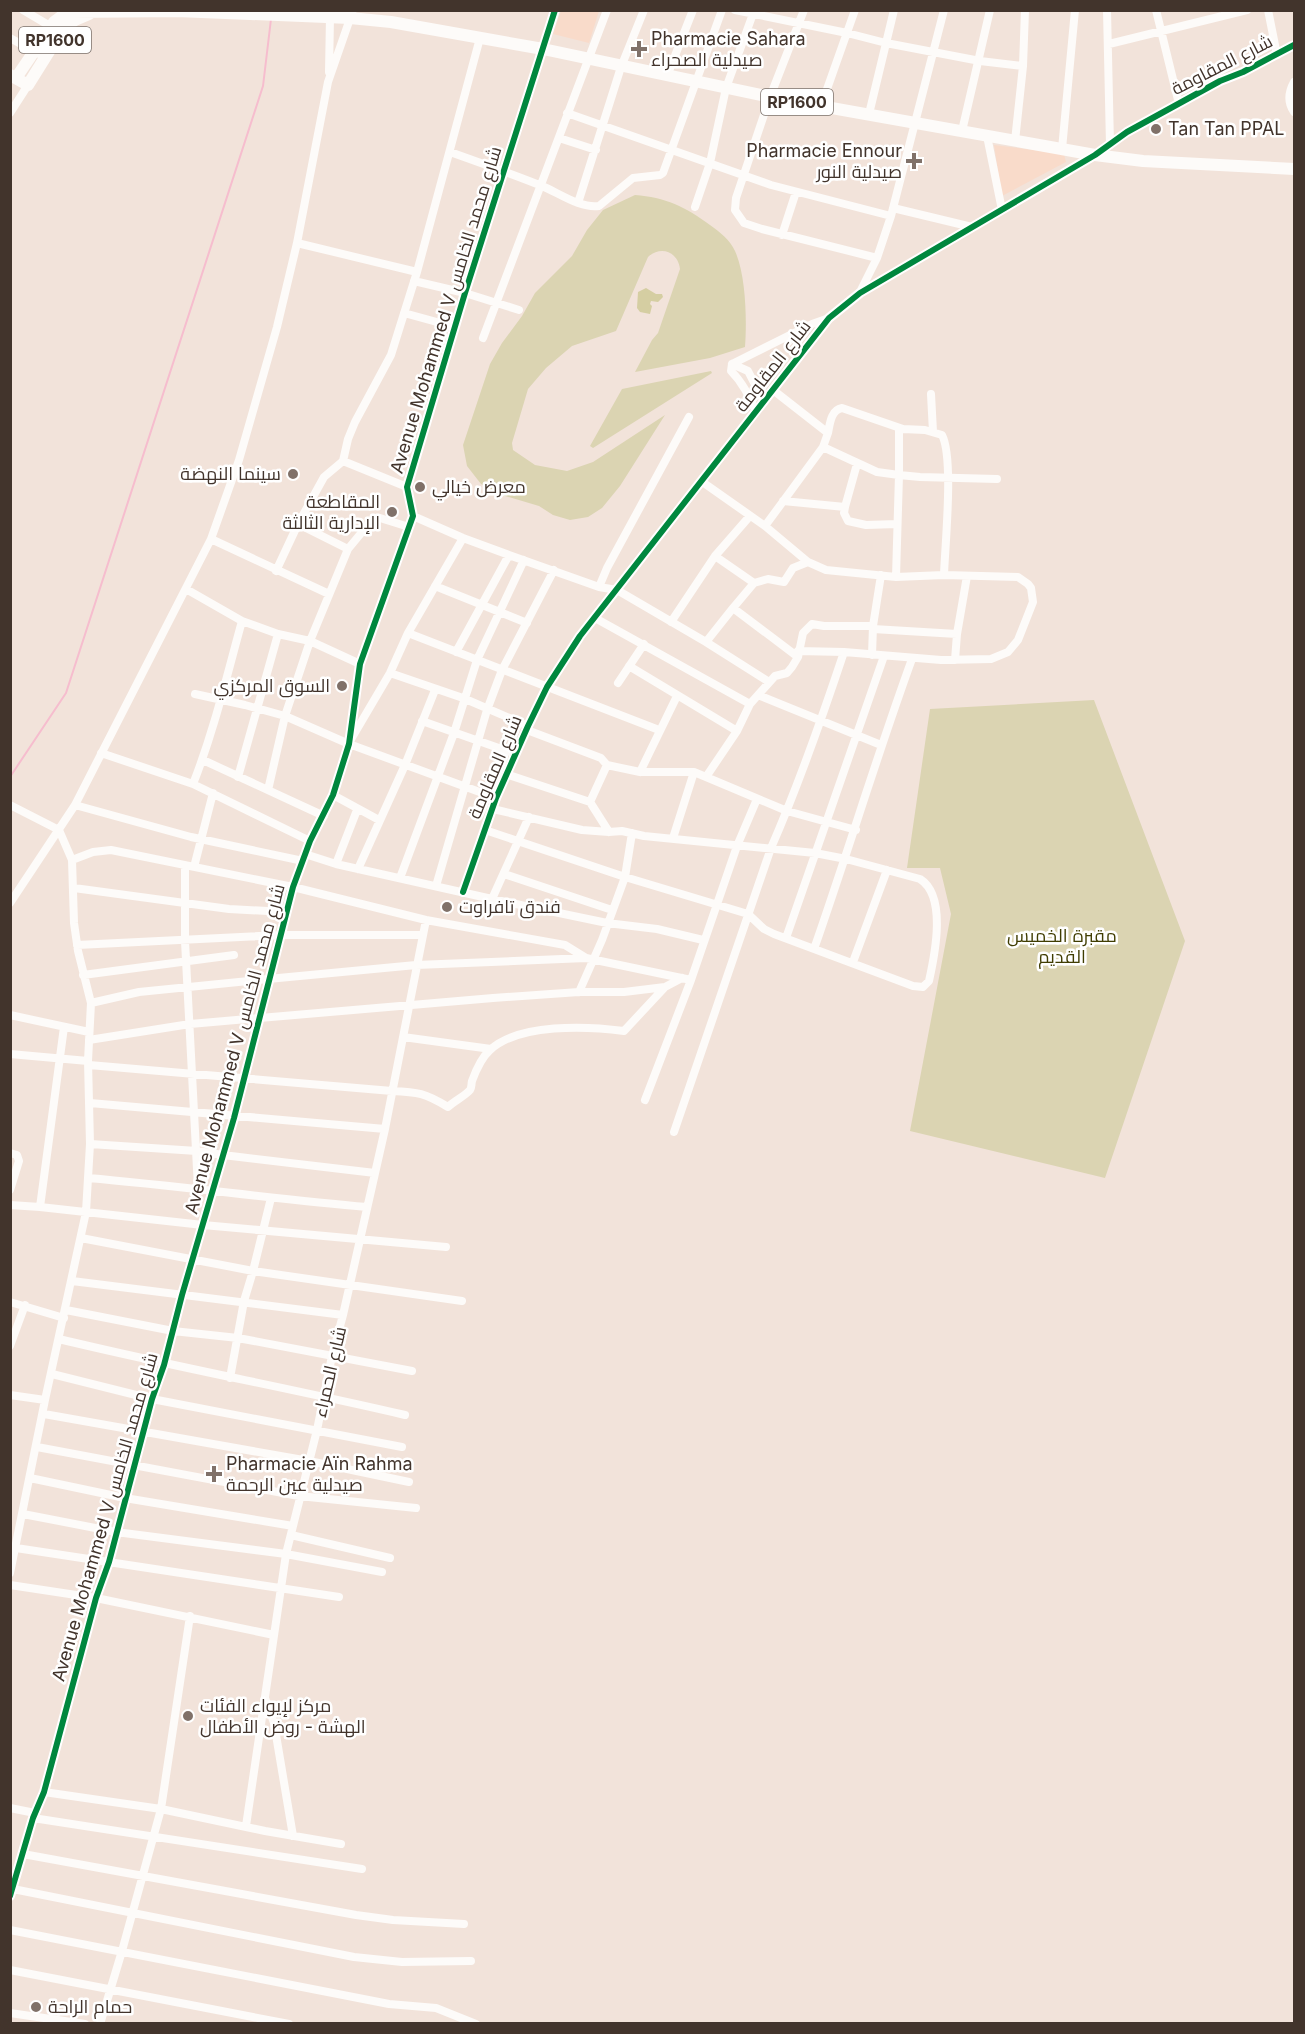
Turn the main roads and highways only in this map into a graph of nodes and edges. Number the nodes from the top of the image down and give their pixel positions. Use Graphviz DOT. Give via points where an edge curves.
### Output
graph roads {
  1 [pos="104,11"];
  2 [pos="177,11"];
  3 [pos="351,14"];
  4 [pos="38,54"];
  5 [pos="12,80"];
  6 [pos="1294,170"];
  1 -- 2 [label="main road, RP1600"];
  1 -- 4 [label="main road, RP1600" via="67,25"];
  1 -- 4 [label="main road, RP1600" via="71,12 57,19"];
  2 -- 3 [label="main road, RP1600" via="330,17"];
  3 -- 6 [label="main road, RP1600" via="770,97 1095,155"];
  4 -- 5 [label="main road, RP1600"];
  4 -- 5 [label="main road, RP1600" via="28,85"];
}
